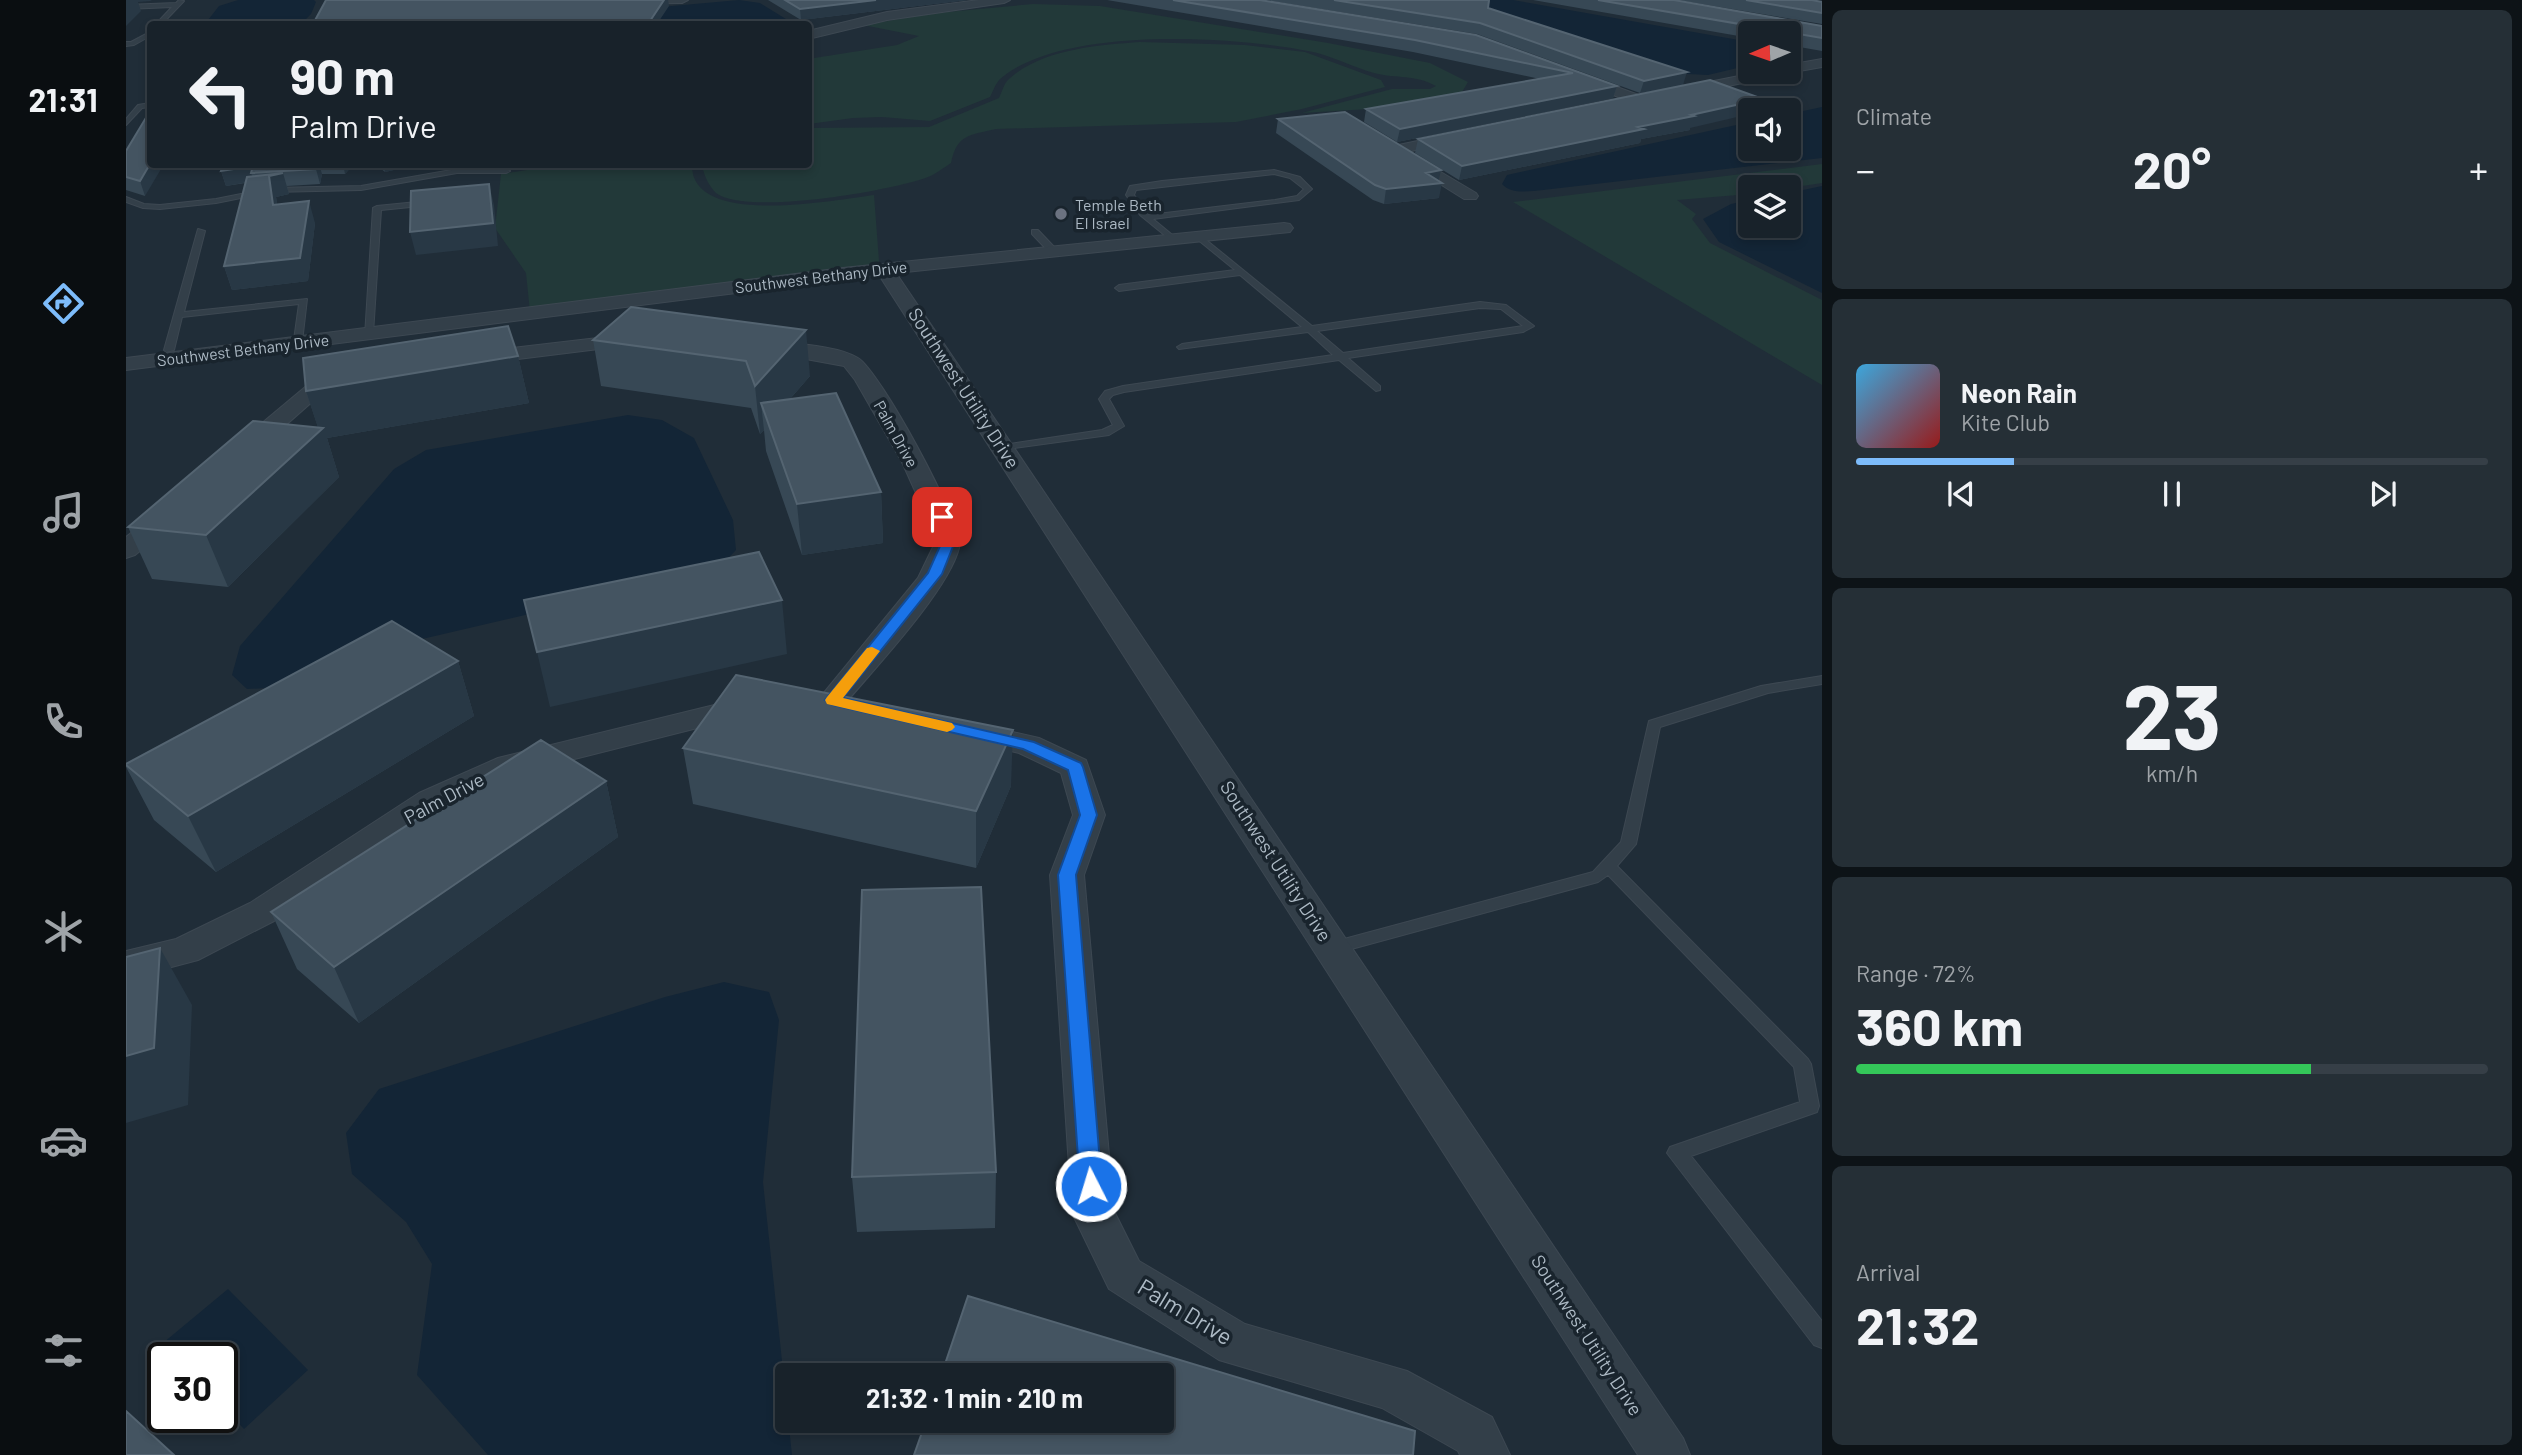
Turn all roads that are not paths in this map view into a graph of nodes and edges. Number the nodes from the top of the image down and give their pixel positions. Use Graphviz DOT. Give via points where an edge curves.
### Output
graph roads {
  1 [pos="682,0"];
  2 [pos="1004,0"];
  3 [pos="618,1"];
  4 [pos="180,2"];
  5 [pos="126,7"];
  6 [pos="162,21"];
  7 [pos="147,34"];
  8 [pos="812,34"];
  9 [pos="126,35"];
  10 [pos="147,35"];
  11 [pos="129,44"];
  12 [pos="126,52"];
  13 [pos="1822,63"];
  14 [pos="1801,67"];
  15 [pos="1566,72"];
  16 [pos="1738,80"];
  17 [pos="1652,97"];
  18 [pos="147,105"];
  19 [pos="1612,105"];
  20 [pos="126,123"];
  21 [pos="1476,133"];
  22 [pos="506,172"];
  23 [pos="1470,196"];
  24 [pos="126,199"];
  25 [pos="442,201"];
  26 [pos="1148,217"];
  27 [pos="1284,228"];
  28 [pos="201,231"];
  29 [pos="1035,232"];
  30 [pos="1200,237"];
  31 [pos="1173,240"];
  32 [pos="1054,252"];
  33 [pos="884,269"];
  34 [pos="1243,272"];
  35 [pos="1119,289"];
  36 [pos="614,302"];
  37 [pos="178,315"];
  38 [pos="1310,329"];
  39 [pos="364,334"];
  40 [pos="653,338"];
  41 [pos="299,340"];
  42 [pos="622,341"];
  43 [pos="745,343"];
  44 [pos="1182,347"];
  45 [pos="169,351"];
  46 [pos="126,353"];
  47 [pos="1340,356"];
  48 [pos="456,360"];
  49 [pos="126,364"];
  50 [pos="363,370"];
  51 [pos="1376,388"];
  52 [pos="1003,448"];
  53 [pos="229,463"];
  54 [pos="177,508"];
  55 [pos="126,550"];
  56 [pos="1822,680"];
  57 [pos="768,701"];
  58 [pos="872,709"];
  59 [pos="937,724"];
  60 [pos="1608,866"];
  61 [pos="1333,948"];
  62 [pos="126,965"];
  63 [pos="1822,1338"];
  64 [pos="1486,1455"];
  65 [pos="1666,1455"];
  1 -- 3 [label="street"];
  2 -- 8 [label="street" via="887,16"];
  4 -- 5 [label="lane"];
  4 -- 6 [label="lane"];
  7 -- 9 [label="lane"];
  10 -- 11 [label="lane"];
  11 -- 12 [label="lane"];
  13 -- 14 [label="street"];
  15 -- 17 [label="street"];
  16 -- 17 [label="street"];
  17 -- 19 [label="street"];
  18 -- 20 [label="lane" via="140,106"];
  21 -- 23 [label="street" via="1389,146"];
  22 -- 24 [label="lane" via="457,171 361,188 288,188 160,207"];
  25 -- 39 [label="lane" via="377,208"];
  26 -- 26 [label="lane" via="1130,195 1141,185 1274,172 1289,175 1308,189 1299,198"];
  26 -- 31 [label="lane"];
  27 -- 30 [label="street, Southwest Bethany Drive"];
  28 -- 37 [label="lane"];
  29 -- 32 [label="lane"];
  30 -- 31 [label="street, Southwest Bethany Drive"];
  30 -- 34 [label="lane"];
  31 -- 32 [label="street, Southwest Bethany Drive"];
  32 -- 33 [label="street, Southwest Bethany Drive"];
  33 -- 36 [label="street, Southwest Bethany Drive"];
  33 -- 52 [label="street, Southwest Utility Drive"];
  34 -- 35 [label="lane"];
  34 -- 38 [label="lane"];
  36 -- 39 [label="street, Southwest Bethany Drive"];
  36 -- 42 [label="street"];
  37 -- 41 [label="lane" via="304,301"];
  37 -- 45 [label="lane"];
  38 -- 44 [label="lane"];
  38 -- 47 [label="lane"];
  38 -- 47 [label="lane" via="1480,304 1503,307 1528,326"];
  39 -- 41 [label="street, Southwest Bethany Drive"];
  39 -- 49 [label="street, Southwest Bethany Drive"];
  40 -- 42 [label="street"];
  41 -- 45 [label="street, Southwest Bethany Drive"];
  42 -- 48 [label="street"];
  43 -- 58 [label="street, Palm Drive" via="851,362 864,377 942,517 947,544 935,574 820,699"];
  45 -- 46 [label="street, Southwest Bethany Drive"];
  47 -- 51 [label="lane"];
  47 -- 52 [label="lane" via="1109,393 1104,399 1119,426 1105,433"];
  50 -- 53 [label="street" via="323,382"];
  52 -- 61 [label="street, Southwest Utility Drive"];
  54 -- 55 [label="street"];
  56 -- 60 [label="lane" via="1766,689 1654,724 1628,844"];
  57 -- 62 [label="street, Palm Drive" via="509,765 430,801 262,912 185,950"];
  59 -- 64 [label="street, Palm Drive" via="1028,745 1075,767 1089,815 1067,875 1093,1213 1124,1275 1235,1344 1391,1387 1475,1434"];
  60 -- 61 [label="lane" via="1598,876"];
  60 -- 63 [label="lane" via="1802,1064 1810,1106 1677,1153"];
  61 -- 65 [label="street, Southwest Utility Drive"];
}
